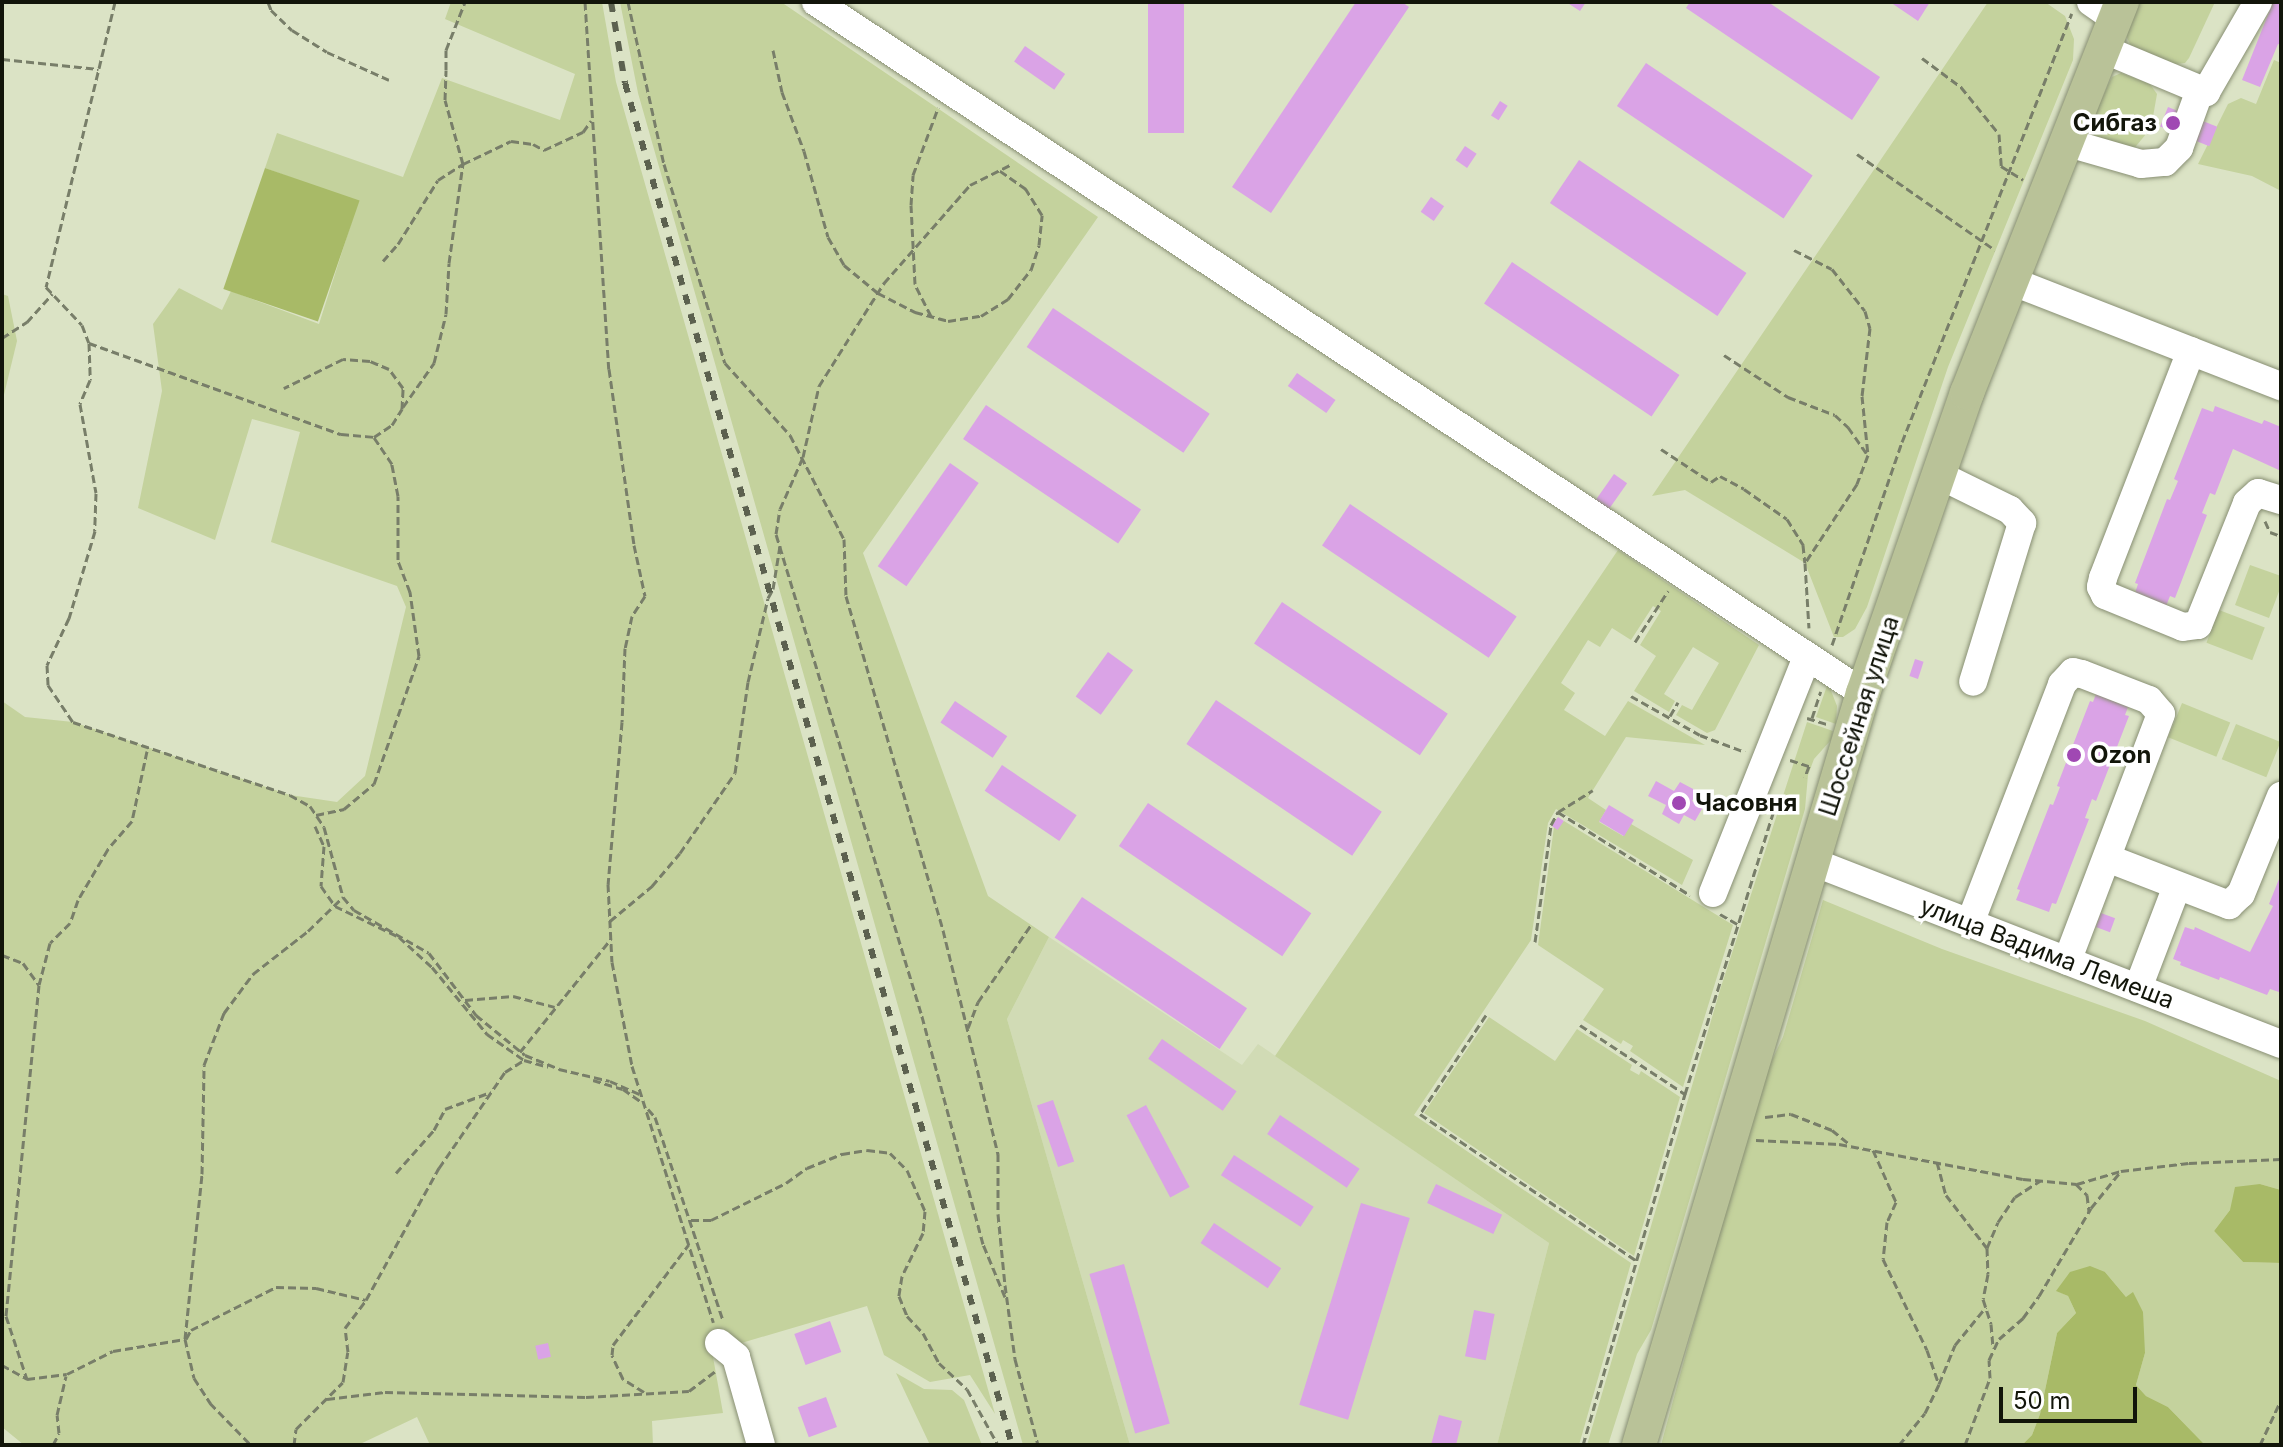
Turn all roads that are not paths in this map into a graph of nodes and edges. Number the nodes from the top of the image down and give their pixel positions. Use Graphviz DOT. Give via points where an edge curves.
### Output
graph roads {
  1 [pos="816,2"];
  2 [pos="2258,2"];
  3 [pos="2108,18"];
  4 [pos="2200,90"];
  5 [pos="2065,142"];
  6 [pos="2015,271"];
  7 [pos="2191,351"];
  8 [pos="2281,386"];
  9 [pos="1939,475"];
  10 [pos="2281,500"];
  11 [pos="1815,664"];
  12 [pos="1973,682"];
  13 [pos="1863,693"];
  14 [pos="2281,796"];
  15 [pos="2107,858"];
  16 [pos="1813,862"];
  17 [pos="2177,886"];
  18 [pos="1707,900"];
  19 [pos="1970,923"];
  20 [pos="2067,961"];
  21 [pos="2138,988"];
  22 [pos="2281,1044"];
  23 [pos="727,1350"];
  24 [pos="761,1445"];
  25 [pos="1639,1445"];
  1 -- 11 [label="street"];
  2 -- 4 [label="street" via="2206,92"];
  3 -- 4 [label="street"];
  3 -- 5 [label="main road, Шоссейная улица"];
  4 -- 5 [label="street" via="2179,148 2165,162 2141,164"];
  5 -- 6 [label="main road, Шоссейная улица"];
  6 -- 7 [label="street"];
  6 -- 9 [label="main road, Шоссейная улица"];
  7 -- 8 [label="street"];
  7 -- 10 [label="street" via="2103,578 2105,595 2183,627 2198,625 2247,503 2258,493"];
  9 -- 12 [label="street" via="2010,510 2022,523"];
  9 -- 13 [label="main road, Шоссейная улица"];
  11 -- 13 [label="street"];
  11 -- 18 [label="street"];
  13 -- 16 [label="main road, Шоссейная улица"];
  14 -- 17 [label="street" via="2236,901 2223,904"];
  15 -- 17 [label="street"];
  15 -- 19 [label="street" via="2161,714 2149,700 2073,672 2062,684"];
  15 -- 20 [label="street"];
  16 -- 19 [label="street, улица Вадима Лемеша"];
  16 -- 25 [label="main road, Шоссейная улица"];
  17 -- 21 [label="street"];
  19 -- 20 [label="street, улица Вадима Лемеша"];
  20 -- 21 [label="street, улица Вадима Лемеша"];
  21 -- 22 [label="street, улица Вадима Лемеша"];
  23 -- 24 [label="street"];
}
